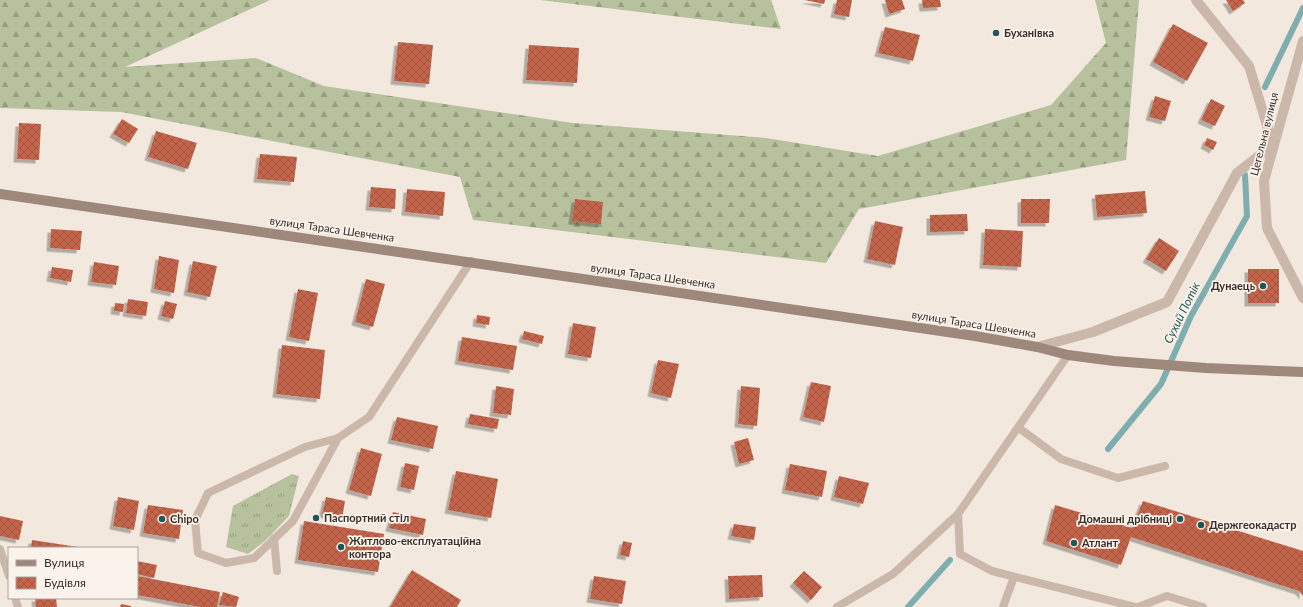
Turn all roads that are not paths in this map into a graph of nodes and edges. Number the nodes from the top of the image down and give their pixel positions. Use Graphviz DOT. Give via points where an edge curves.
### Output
graph roads {
  1 [pos="1196,0"];
  2 [pos="1303,41"];
  3 [pos="1273,145"];
  4 [pos="0,194"];
  5 [pos="471,261"];
  6 [pos="1303,298"];
  7 [pos="1038,347"];
  8 [pos="1068,355"];
  9 [pos="1303,372"];
  10 [pos="1019,428"];
  11 [pos="338,438"];
  12 [pos="1165,466"];
  13 [pos="958,514"];
  14 [pos="274,538"];
  15 [pos="0,549"];
  16 [pos="278,571"];
  17 [pos="8,573"];
  18 [pos="1014,576"];
  19 [pos="837,607"];
  20 [pos="1003,607"];
  21 [pos="1135,607"];
  22 [pos="1138,607"];
  23 [pos="1203,607"];
  1 -- 3 [label="street" via="1249,66"];
  2 -- 3 [label="street, Цегельна вулиця"];
  3 -- 6 [label="street, Цегельна вулиця" via="1264,181 1267,228"];
  3 -- 7 [label="street" via="1237,173 1167,302 1093,332"];
  4 -- 5 [label="street, вулиця Тараса Шевченка"];
  5 -- 7 [label="street, вулиця Тараса Шевченка"];
  5 -- 11 [label="lane" via="369,418"];
  7 -- 8 [label="street, вулиця Тараса Шевченка"];
  8 -- 9 [label="street, вулиця Тараса Шевченка" via="1206,368"];
  8 -- 10 [label="lane"];
  10 -- 12 [label="lane" via="1062,459 1118,478"];
  10 -- 13 [label="lane"];
  11 -- 14 [label="lane" via="293,521"];
  11 -- 14 [label="lane" via="305,447 208,493 195,520 198,553 226,562 254,558"];
  13 -- 18 [label="lane" via="960,554 992,571"];
  13 -- 19 [label="lane" via="893,574"];
  14 -- 16 [label="lane"];
  15 -- 17 [label="lane"];
  18 -- 20 [label="lane"];
  18 -- 21 [label="lane"];
  22 -- 23 [label="lane" via="1167,596"];
}
